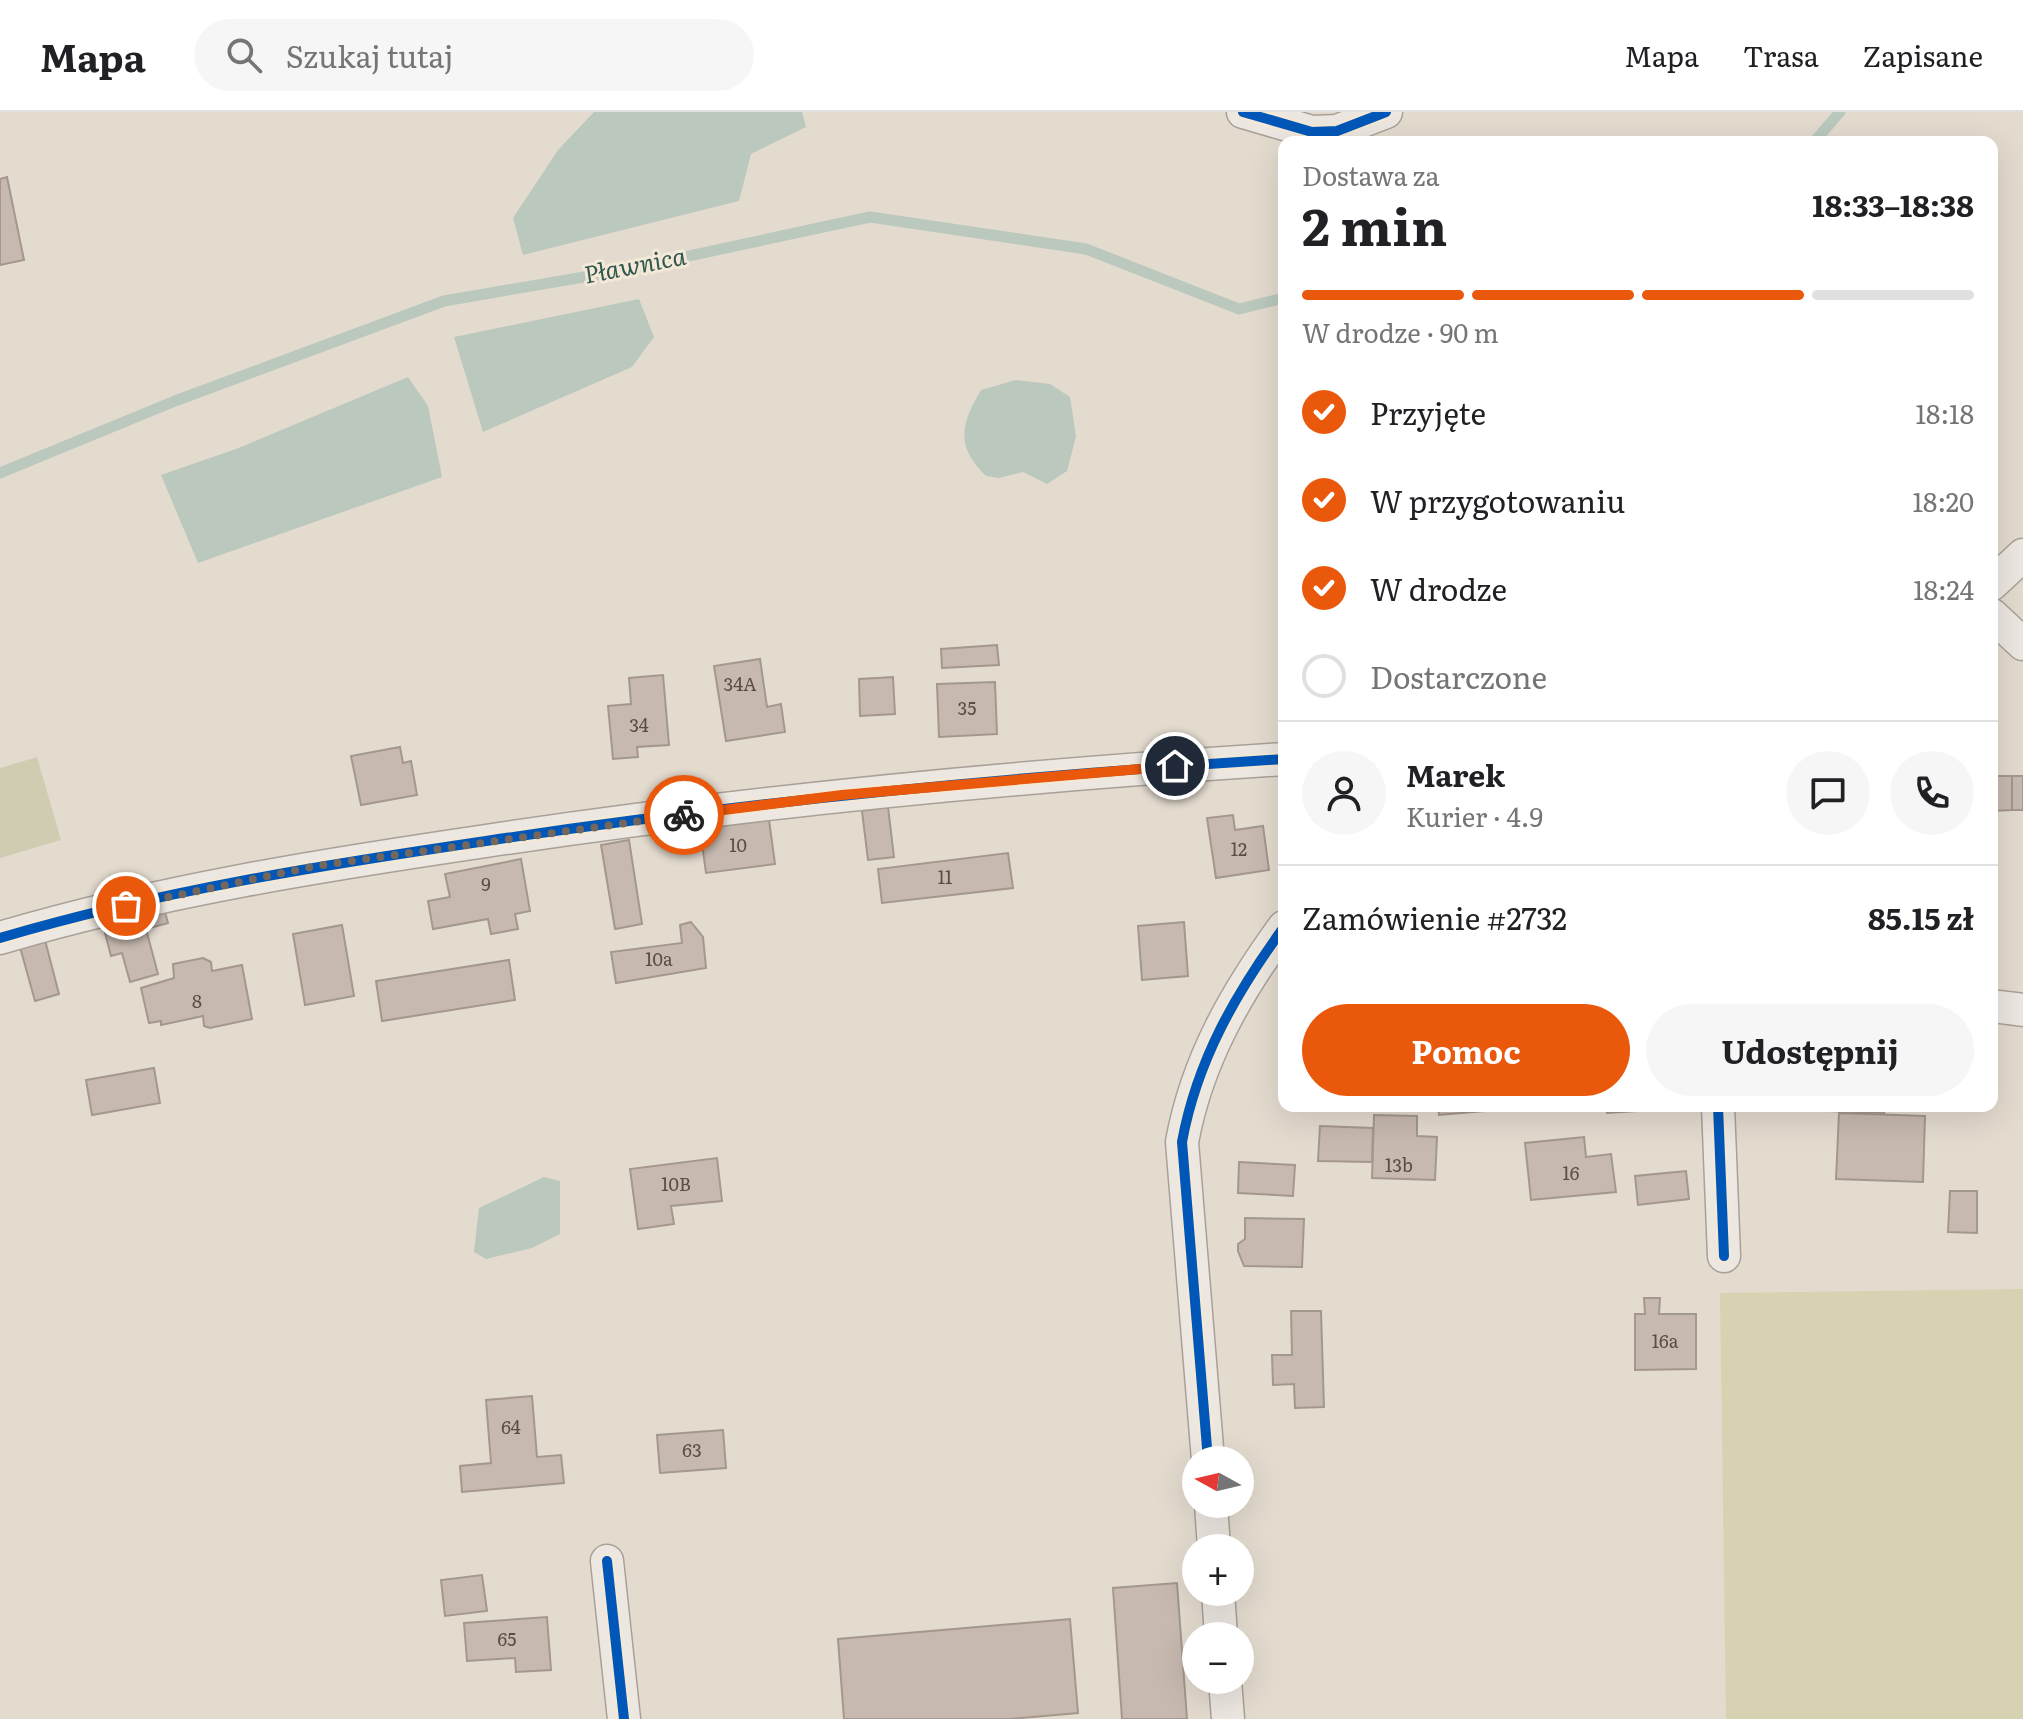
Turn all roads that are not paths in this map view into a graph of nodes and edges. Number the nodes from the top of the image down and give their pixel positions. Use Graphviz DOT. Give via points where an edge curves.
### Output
graph roads {
  1 [pos="1243,112"];
  2 [pos="1386,112"];
  3 [pos="2023,555"];
  4 [pos="1998,578"];
  5 [pos="1998,621"];
  6 [pos="2023,644"];
  7 [pos="1278,759"];
  8 [pos="1278,936"];
  9 [pos="0,938"];
  10 [pos="1998,1007"];
  11 [pos="2023,1010"];
  12 [pos="1718,1112"];
  13 [pos="1724,1256"];
  14 [pos="1207,1446"];
  15 [pos="607,1561"];
  16 [pos="1226,1694"];
  17 [pos="624,1719"];
  18 [pos="1228,1719"];
  1 -- 2 [label="street" via="1312,132 1337,131"];
  3 -- 4 [label="street"];
  5 -- 6 [label="street"];
  7 -- 9 [label="street" via="842,795 568,829 316,866"];
  8 -- 14 [label="street" via="1206,1054 1182,1142"];
  10 -- 11 [label="street"];
  12 -- 13 [label="street"];
  15 -- 17 [label="street"];
  16 -- 18 [label="street"];
}
